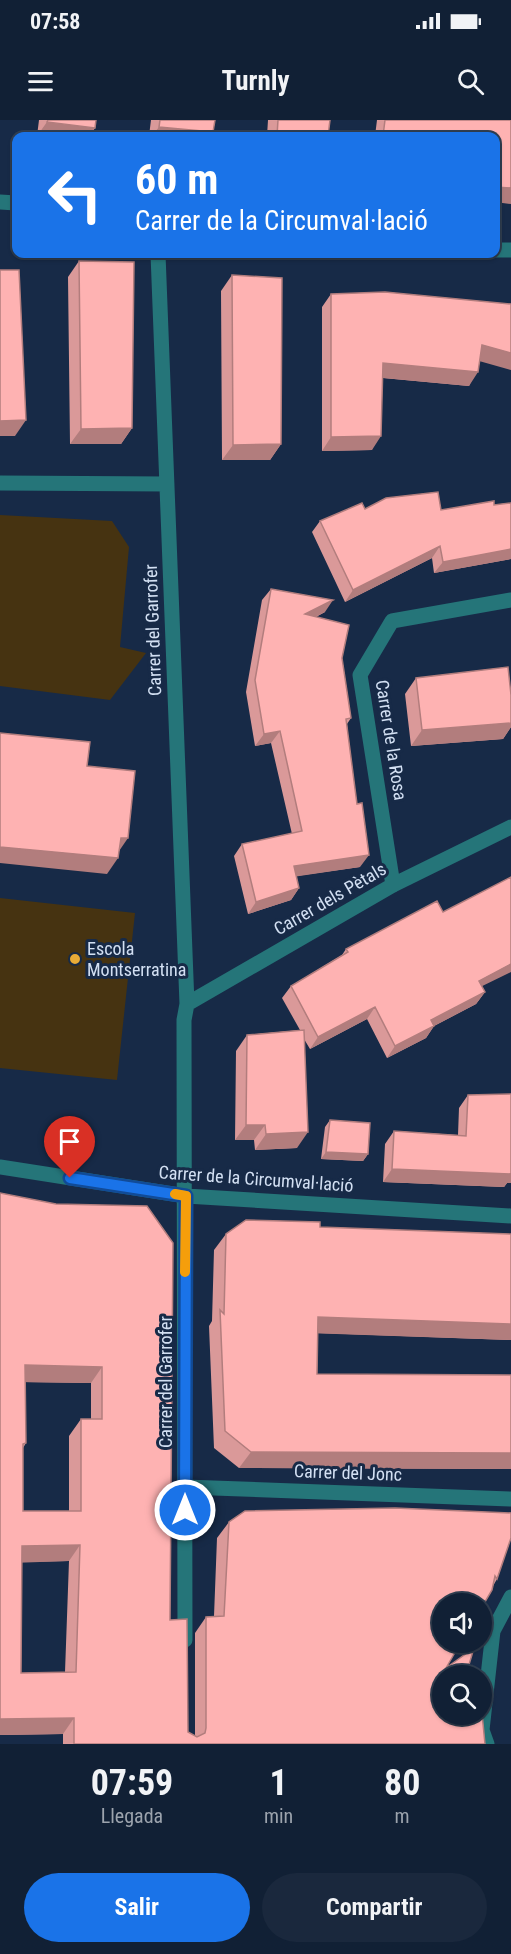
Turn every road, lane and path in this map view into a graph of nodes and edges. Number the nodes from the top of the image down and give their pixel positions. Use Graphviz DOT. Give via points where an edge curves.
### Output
graph roads {
  1 [pos="158,258"];
  2 [pos="0,483"];
  3 [pos="167,484"];
  4 [pos="511,600"];
  5 [pos="511,827"];
  6 [pos="393,885"];
  7 [pos="187,1004"];
  8 [pos="0,1167"];
  9 [pos="186,1196"];
  10 [pos="511,1216"];
  11 [pos="185,1487"];
  12 [pos="511,1498"];
  13 [pos="511,1597"];
  14 [pos="185,1651"];
  15 [pos="487,1744"];
  1 -- 3 [label="street, Carrer del Garrofer"];
  2 -- 3 [label="street"];
  3 -- 7 [label="street, Carrer del Garrofer"];
  4 -- 6 [label="street, Carrer de la Rosa" via="392,621 360,675"];
  5 -- 6 [label="street, Carrer dels Pètals"];
  6 -- 7 [label="street, Carrer dels Pètals"];
  7 -- 9 [label="street, Carrer del Garrofer"];
  8 -- 9 [label="street, Carrer de la Circumval·lació"];
  9 -- 10 [label="street, Carrer de la Circumval·lació"];
  9 -- 11 [label="street, Carrer del Garrofer"];
  11 -- 12 [label="street, Carrer del Jonc"];
  11 -- 14 [label="street, Carrer del Garrofer"];
  13 -- 15 [label="street" via="493,1631 482,1730"];
}
